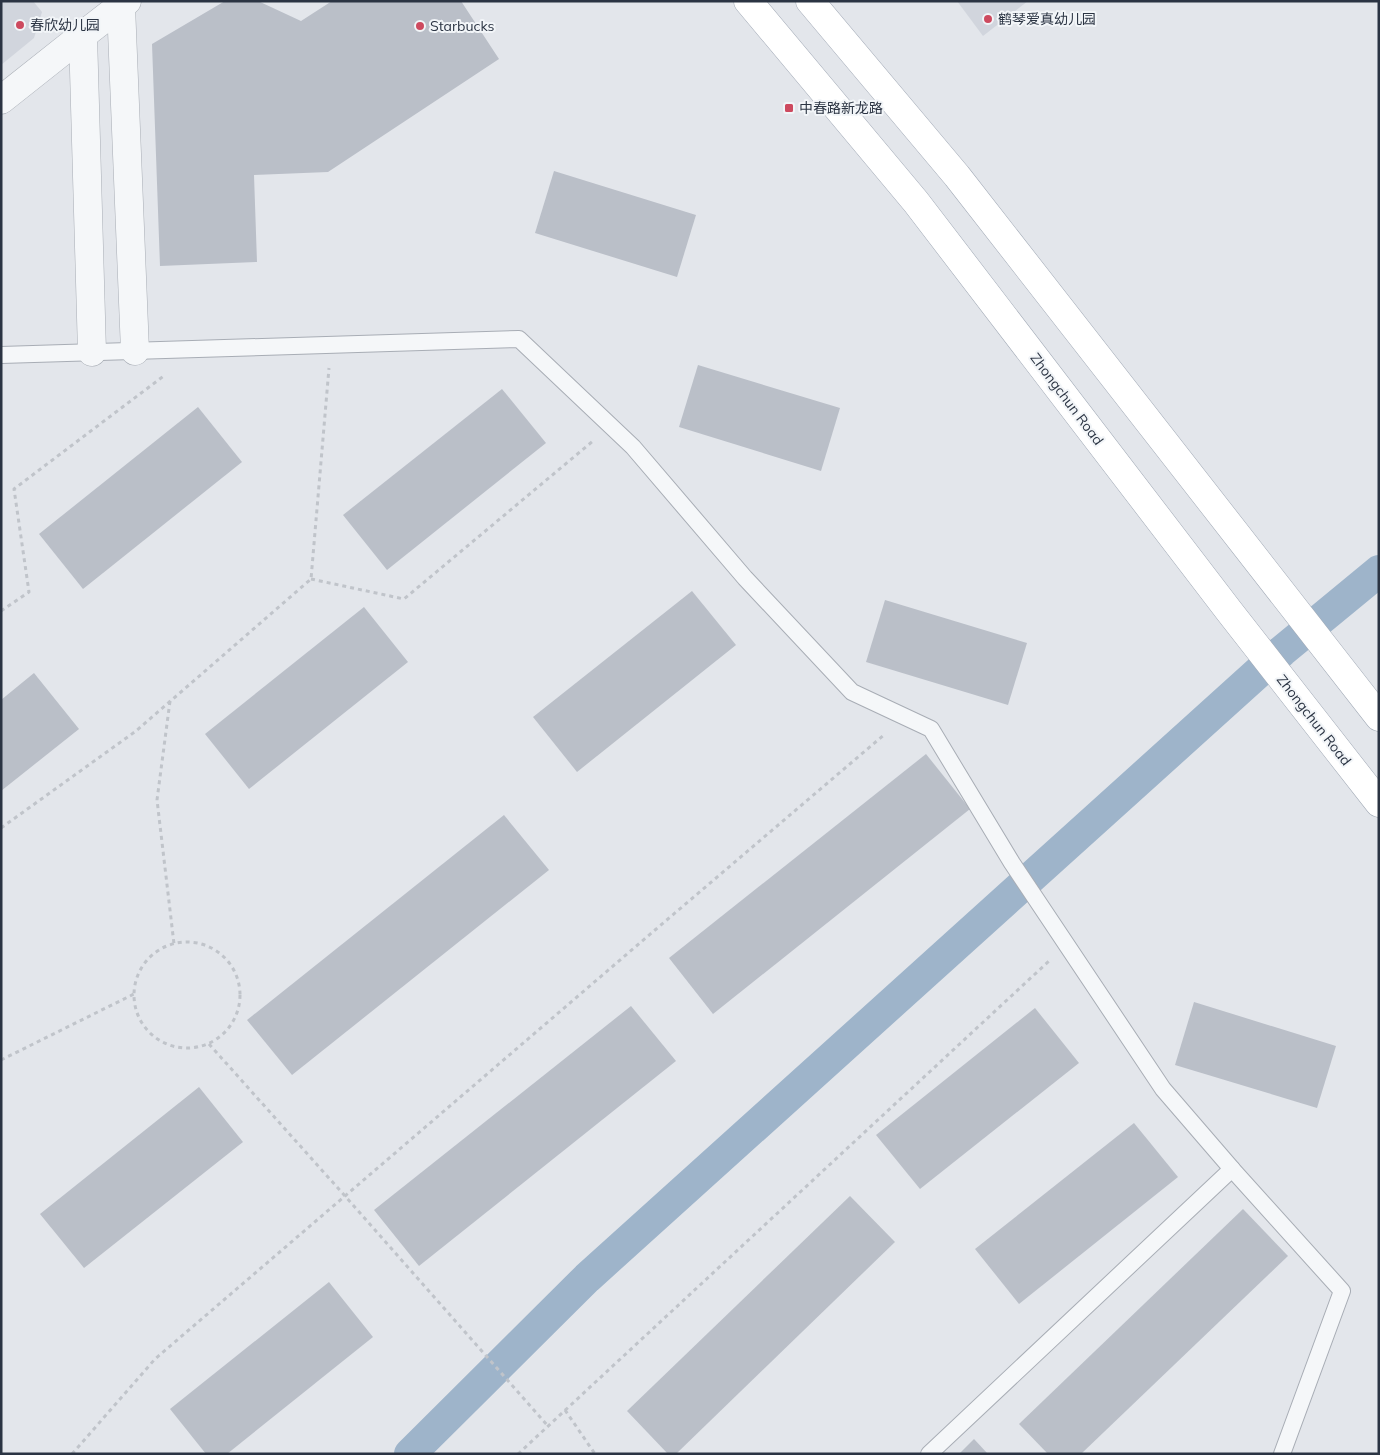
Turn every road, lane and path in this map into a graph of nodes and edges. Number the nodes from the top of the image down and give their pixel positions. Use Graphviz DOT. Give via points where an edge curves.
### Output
graph roads {
  1 [pos="748,1"];
  2 [pos="810,1"];
  3 [pos="124,4"];
  4 [pos="83,35"];
  5 [pos="1,100"];
  6 [pos="131,264"];
  7 [pos="89,266"];
  8 [pos="330,344"];
  9 [pos="200,348"];
  10 [pos="135,351"];
  11 [pos="92,352"];
  12 [pos="1,355"];
  13 [pos="611,426"];
  14 [pos="311,579"];
  15 [pos="1,611"];
  16 [pos="170,701"];
  17 [pos="906,717"];
  18 [pos="1379,717"];
  19 [pos="1379,803"];
  20 [pos="1,828"];
  21 [pos="1064,941"];
  22 [pos="174,944"];
  23 [pos="134,994"];
  24 [pos="209,1044"];
  25 [pos="1,1060"];
  26 [pos="1232,1169"];
  27 [pos="345,1196"];
  28 [pos="565,1410"];
  29 [pos="548,1426"];
  30 [pos="72,1454"];
  31 [pos="518,1454"];
  32 [pos="595,1454"];
  33 [pos="929,1454"];
  34 [pos="1282,1454"];
  1 -- 19 [label="main road, Zhongchun Road" via="916,202"];
  2 -- 18 [label="main road" via="957,176"];
  3 -- 4 [label="street"];
  3 -- 6 [label="street"];
  4 -- 5 [label="street"];
  4 -- 7 [label="street"];
  6 -- 7 [label="street"];
  6 -- 10 [label="street"];
  7 -- 11 [label="street"];
  8 -- 9 [label="lane"];
  8 -- 13 [label="lane" via="519,338"];
  8 -- 14 [label="path"];
  9 -- 10 [label="lane"];
  9 -- 15 [label="path" via="14,489 29,592"];
  10 -- 11 [label="lane"];
  11 -- 12 [label="lane"];
  13 -- 14 [label="path" via="404,599"];
  13 -- 17 [label="lane" via="633,447 745,578 852,692"];
  14 -- 16 [label="path"];
  16 -- 20 [label="path" via="136,731"];
  16 -- 22 [label="path" via="157,800"];
  17 -- 21 [label="lane" via="931,729 1012,863"];
  17 -- 27 [label="path"];
  21 -- 26 [label="lane" via="1163,1089"];
  21 -- 28 [label="path"];
  22 -- 23 [label="path" via="158,950 146,962 137,977"];
  22 -- 24 [label="path" via="192,943 208,947 223,956 234,969 240,1003 234,1020"];
  23 -- 24 [label="path" via="136,1011 144,1027 157,1039 173,1046 191,1048"];
  23 -- 25 [label="path"];
  24 -- 27 [label="path"];
  26 -- 33 [label="lane"];
  26 -- 34 [label="lane" via="1342,1291"];
  27 -- 29 [label="path"];
  27 -- 30 [label="path" via="155,1359"];
  28 -- 29 [label="path"];
  28 -- 32 [label="path"];
  29 -- 31 [label="path"];
}
